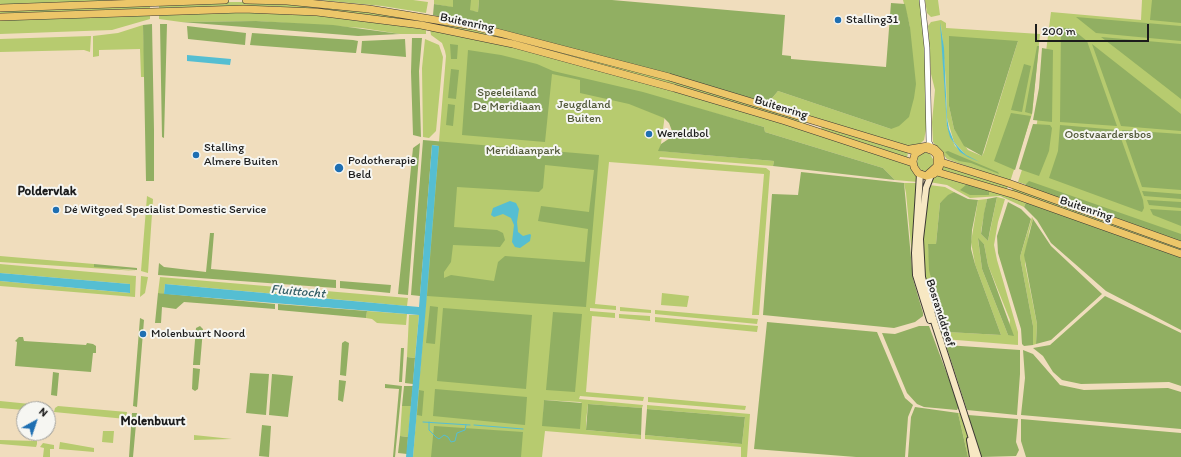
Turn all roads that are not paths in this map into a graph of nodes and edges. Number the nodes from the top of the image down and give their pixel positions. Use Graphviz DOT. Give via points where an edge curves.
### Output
graph roads {
  1 [pos="225,0"];
  2 [pos="246,0"];
  3 [pos="922,0"];
  4 [pos="0,8"];
  5 [pos="0,17"];
  6 [pos="923,148"];
  7 [pos="940,160"];
  8 [pos="913,163"];
  9 [pos="928,174"];
  10 [pos="1181,245"];
  11 [pos="1181,254"];
  12 [pos="947,362"];
  13 [pos="969,431"];
  14 [pos="973,457"];
  15 [pos="978,457"];
  1 -- 4 [label="highway"];
  2 -- 6 [label="highway, Buitenring" via="369,9 473,26 676,79 904,148"];
  3 -- 6 [label="street" via="928,65 929,125 929,142"];
  5 -- 8 [label="highway, Buitenring" via="242,9 317,12 421,25 513,44 674,88"];
  6 -- 7 [label="highway" via="937,150"];
  6 -- 8 [label="highway"];
  7 -- 9 [label="highway"];
  7 -- 9 [label="highway" via="936,168"];
  7 -- 10 [label="highway, Buitenring"];
  8 -- 9 [label="highway" via="915,169"];
  9 -- 11 [label="highway, Buitenring" via="1015,195"];
  9 -- 12 [label="main road, Bosranddreef" via="920,239 922,277"];
  9 -- 12 [label="main road, Bosranddreef" via="915,240 916,275 930,321"];
  12 -- 13 [label="main road, Bosranddreef"];
  13 -- 14 [label="main road"];
  13 -- 15 [label="main road"];
}
